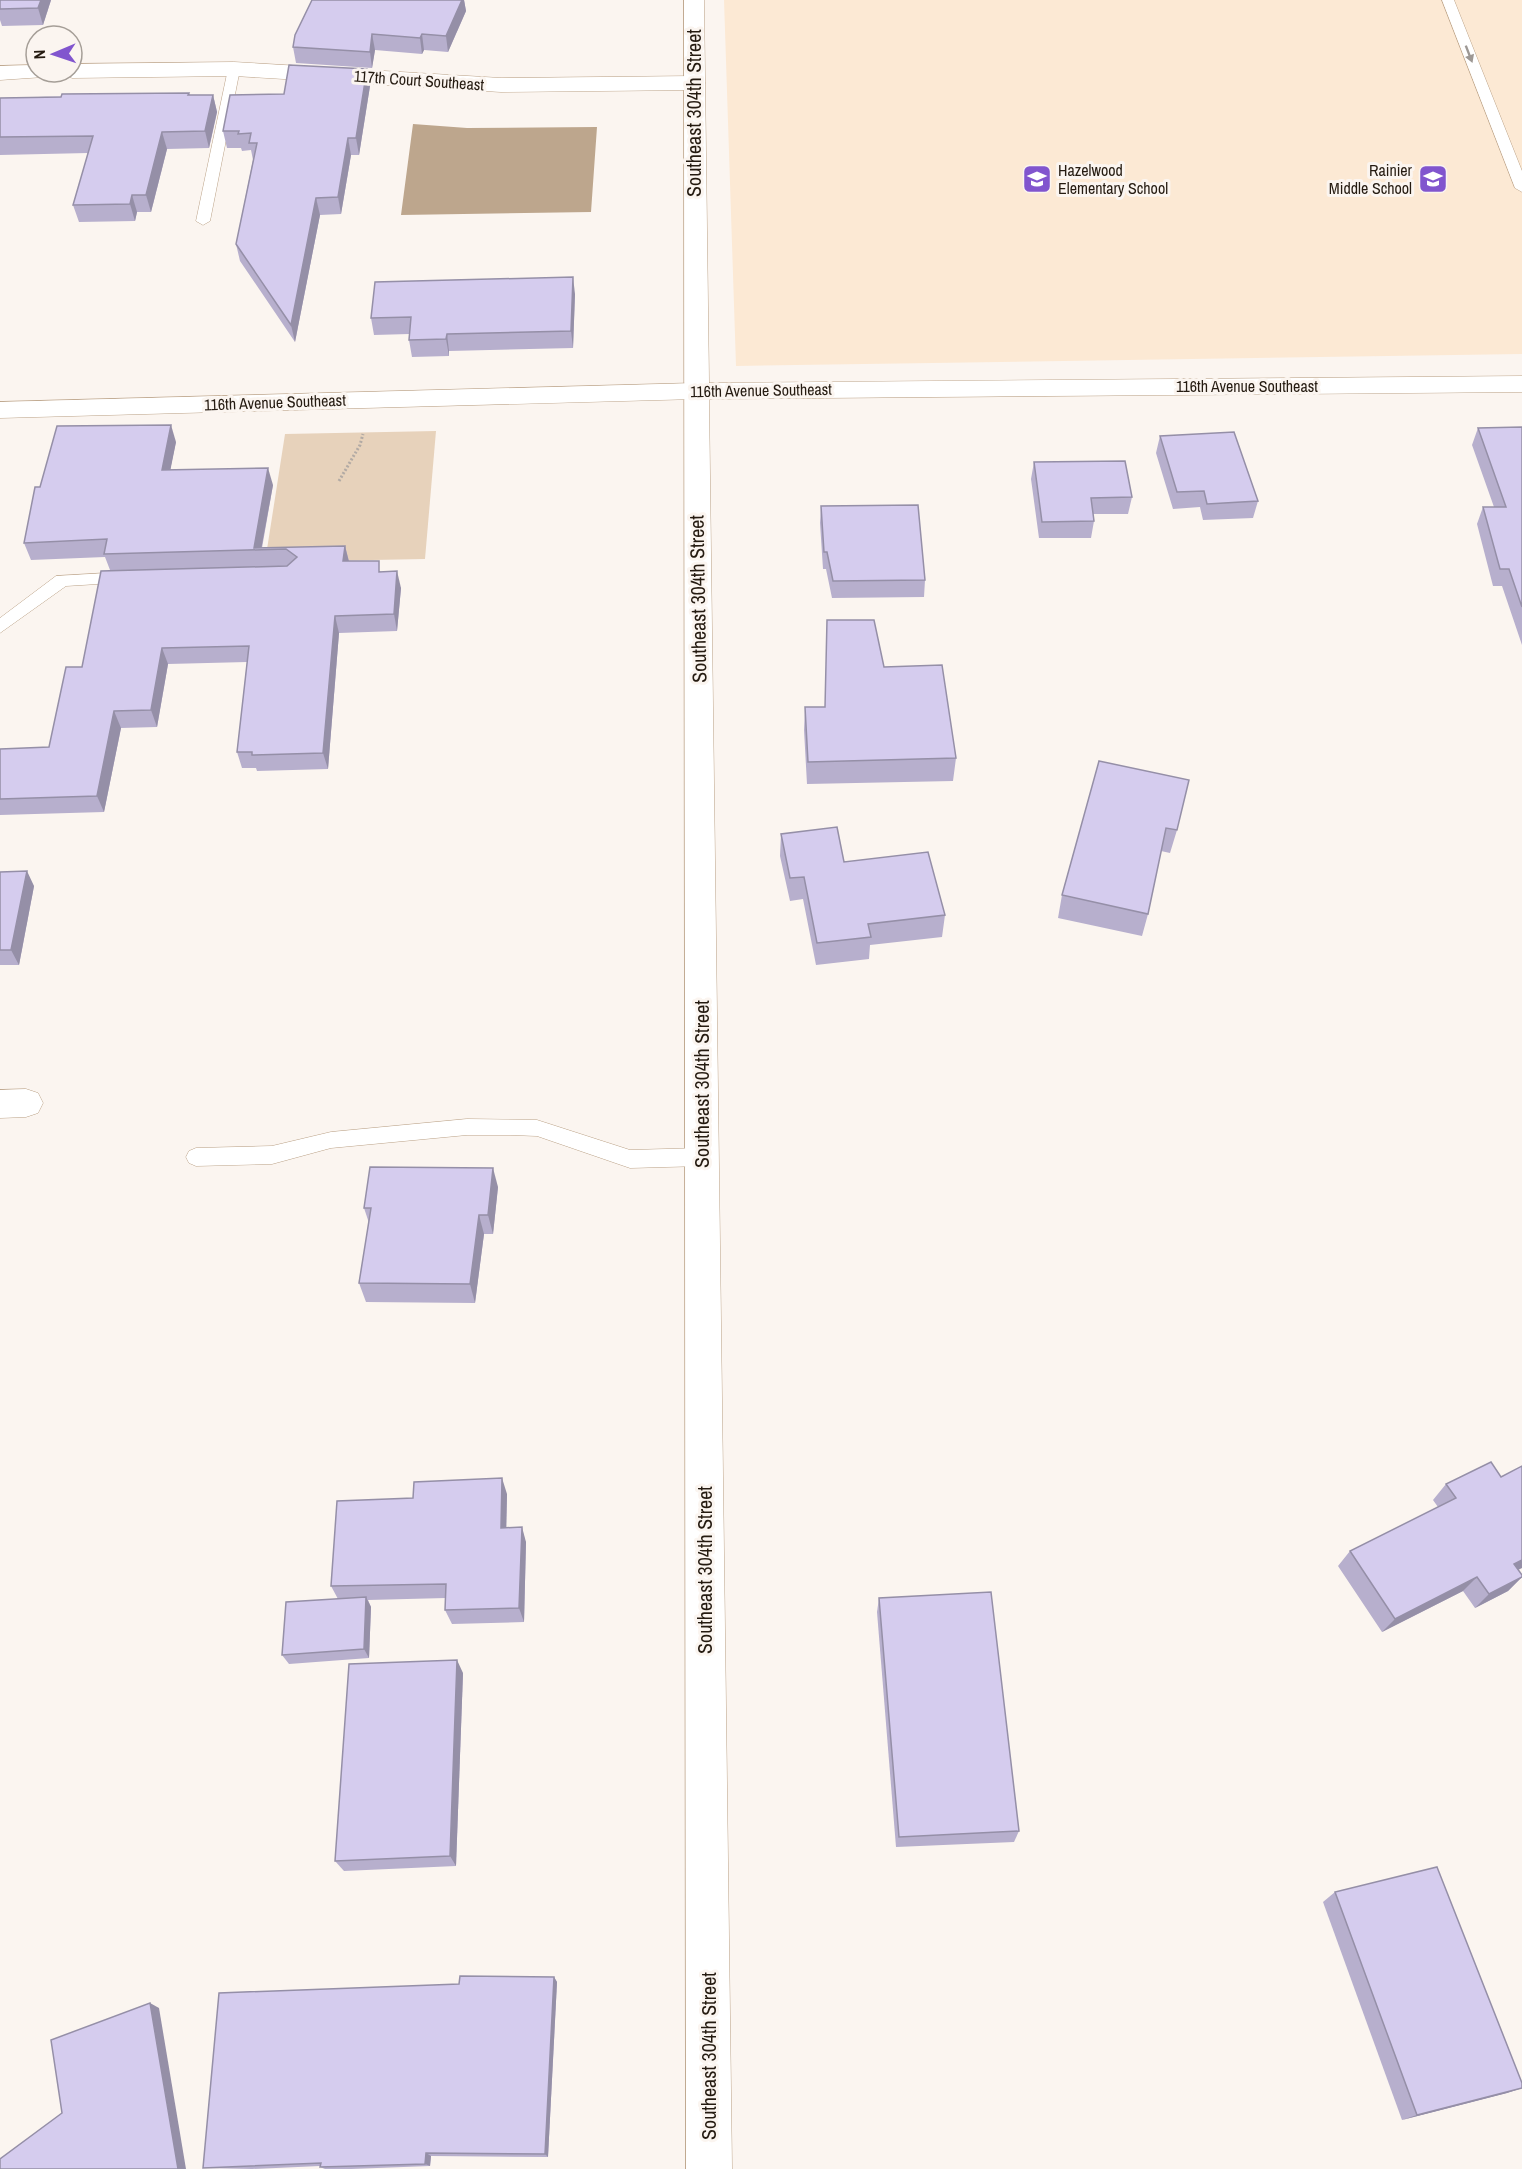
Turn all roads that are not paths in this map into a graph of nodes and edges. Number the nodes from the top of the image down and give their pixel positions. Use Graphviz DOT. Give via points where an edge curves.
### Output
graph roads {
  1 [pos="694,0"];
  2 [pos="1448,0"];
  3 [pos="234,69"];
  4 [pos="84,71"];
  5 [pos="0,72"];
  6 [pos="24,72"];
  7 [pos="694,83"];
  8 [pos="1522,188"];
  9 [pos="203,221"];
  10 [pos="1522,384"];
  11 [pos="696,391"];
  12 [pos="0,410"];
  13 [pos="142,578"];
  14 [pos="0,627"];
  15 [pos="196,1157"];
  16 [pos="702,1157"];
  17 [pos="710,2169"];
  1 -- 7 [label="street, Southeast 304th Street"];
  2 -- 8 [label="lane, one-way"];
  3 -- 4 [label="street, 117th Court Southeast"];
  3 -- 7 [label="street, 117th Court Southeast" via="467,84"];
  3 -- 9 [label="lane"];
  5 -- 6 [label="street"];
  7 -- 11 [label="street, Southeast 304th Street"];
  10 -- 11 [label="street, 116th Avenue Southeast"];
  11 -- 12 [label="street, 116th Avenue Southeast"];
  11 -- 16 [label="street, Southeast 304th Street"];
  13 -- 14 [label="lane" via="62,580"];
  15 -- 16 [label="lane" via="272,1155 331,1140 511,1126 537,1128 630,1159"];
  16 -- 17 [label="street, Southeast 304th Street"];
}
